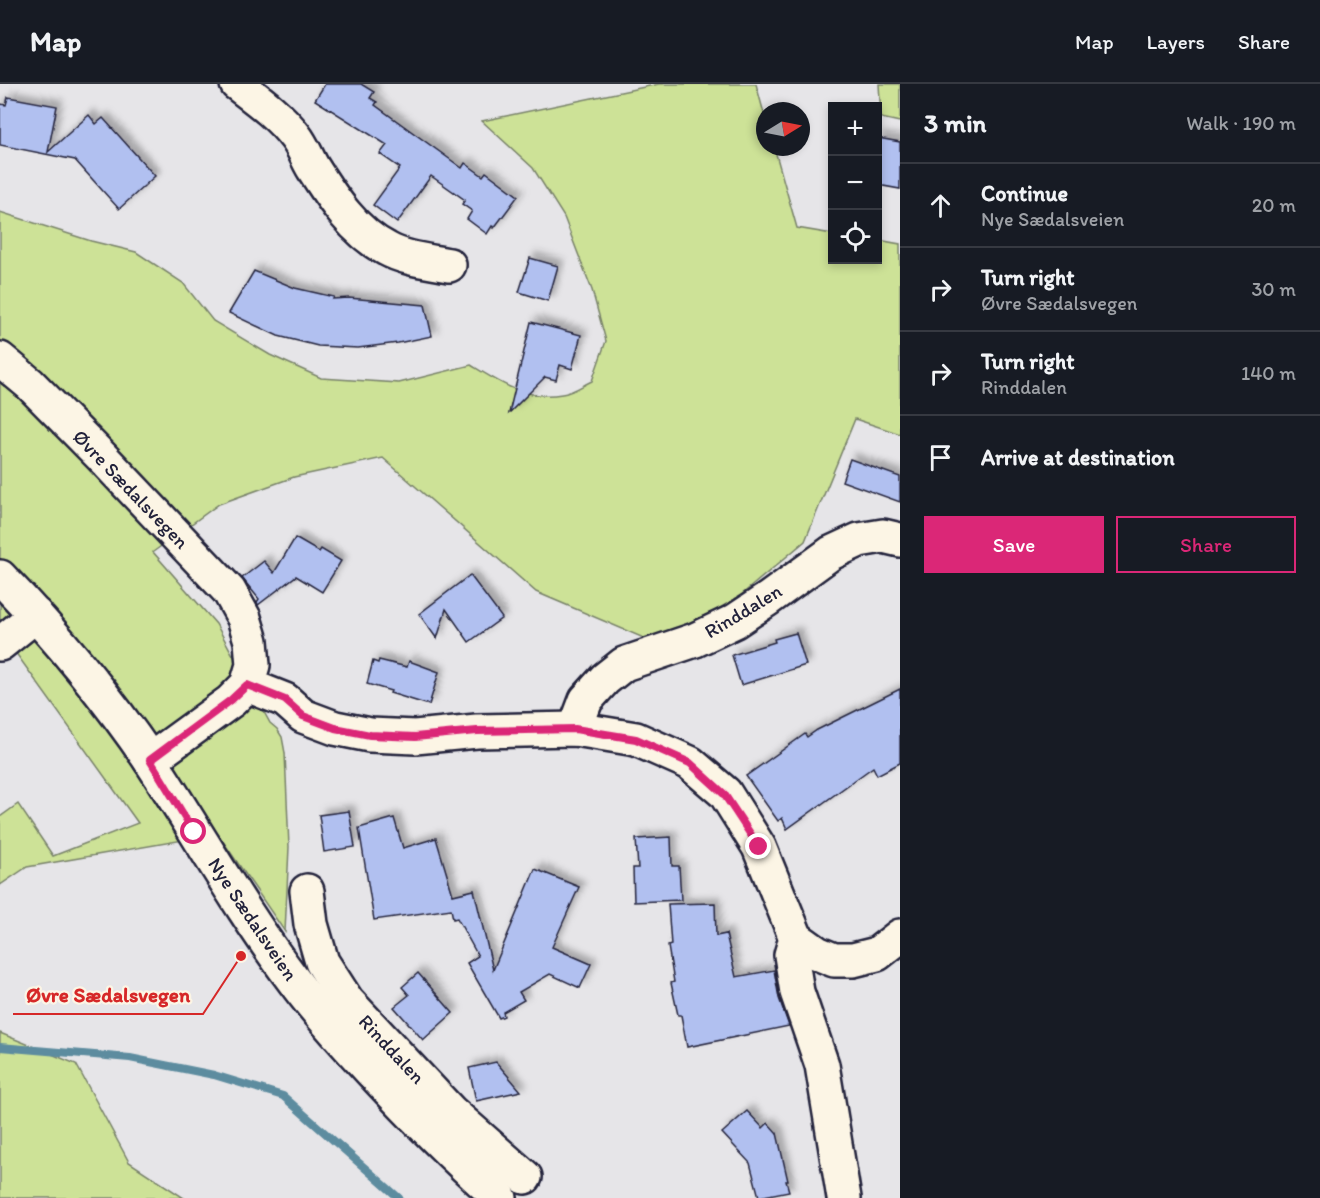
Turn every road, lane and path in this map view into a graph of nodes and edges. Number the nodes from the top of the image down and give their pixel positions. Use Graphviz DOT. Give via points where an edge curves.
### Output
graph roads {
  1 [pos="237,84"];
  2 [pos="449,265"];
  3 [pos="0,359"];
  4 [pos="900,540"];
  5 [pos="0,577"];
  6 [pos="36,615"];
  7 [pos="0,644"];
  8 [pos="247,685"];
  9 [pos="575,729"];
  10 [pos="150,760"];
  11 [pos="307,891"];
  12 [pos="900,936"];
  13 [pos="796,938"];
  14 [pos="525,1177"];
  15 [pos="500,1198"];
  16 [pos="844,1198"];
  1 -- 2 [label="street" via="291,130 338,205 362,231 387,249"];
  3 -- 8 [label="street, Øvre Sædalsvegen" via="30,384 229,591 251,641 253,665"];
  4 -- 9 [label="street, Rinddalen" via="883,536 860,540 831,553 735,621 695,640 624,664 586,700"];
  5 -- 6 [label="street, Nye Sædalsveien"];
  6 -- 7 [label="street"];
  6 -- 10 [label="street, Nye Sædalsveien" via="90,676"];
  8 -- 9 [label="street" via="285,700 303,716 370,735 415,737"];
  8 -- 10 [label="street"];
  9 -- 13 [label="street" via="636,739 690,763 724,794 759,847"];
  10 -- 15 [label="street, Nye Sædalsveien" via="294,981 412,1116"];
  11 -- 14 [label="street, Rinddalen" via="322,962 347,1001 451,1112"];
  12 -- 13 [label="street" via="877,954 853,960 834,960"];
  13 -- 16 [label="street" via="791,956 797,992 822,1065"];
}
